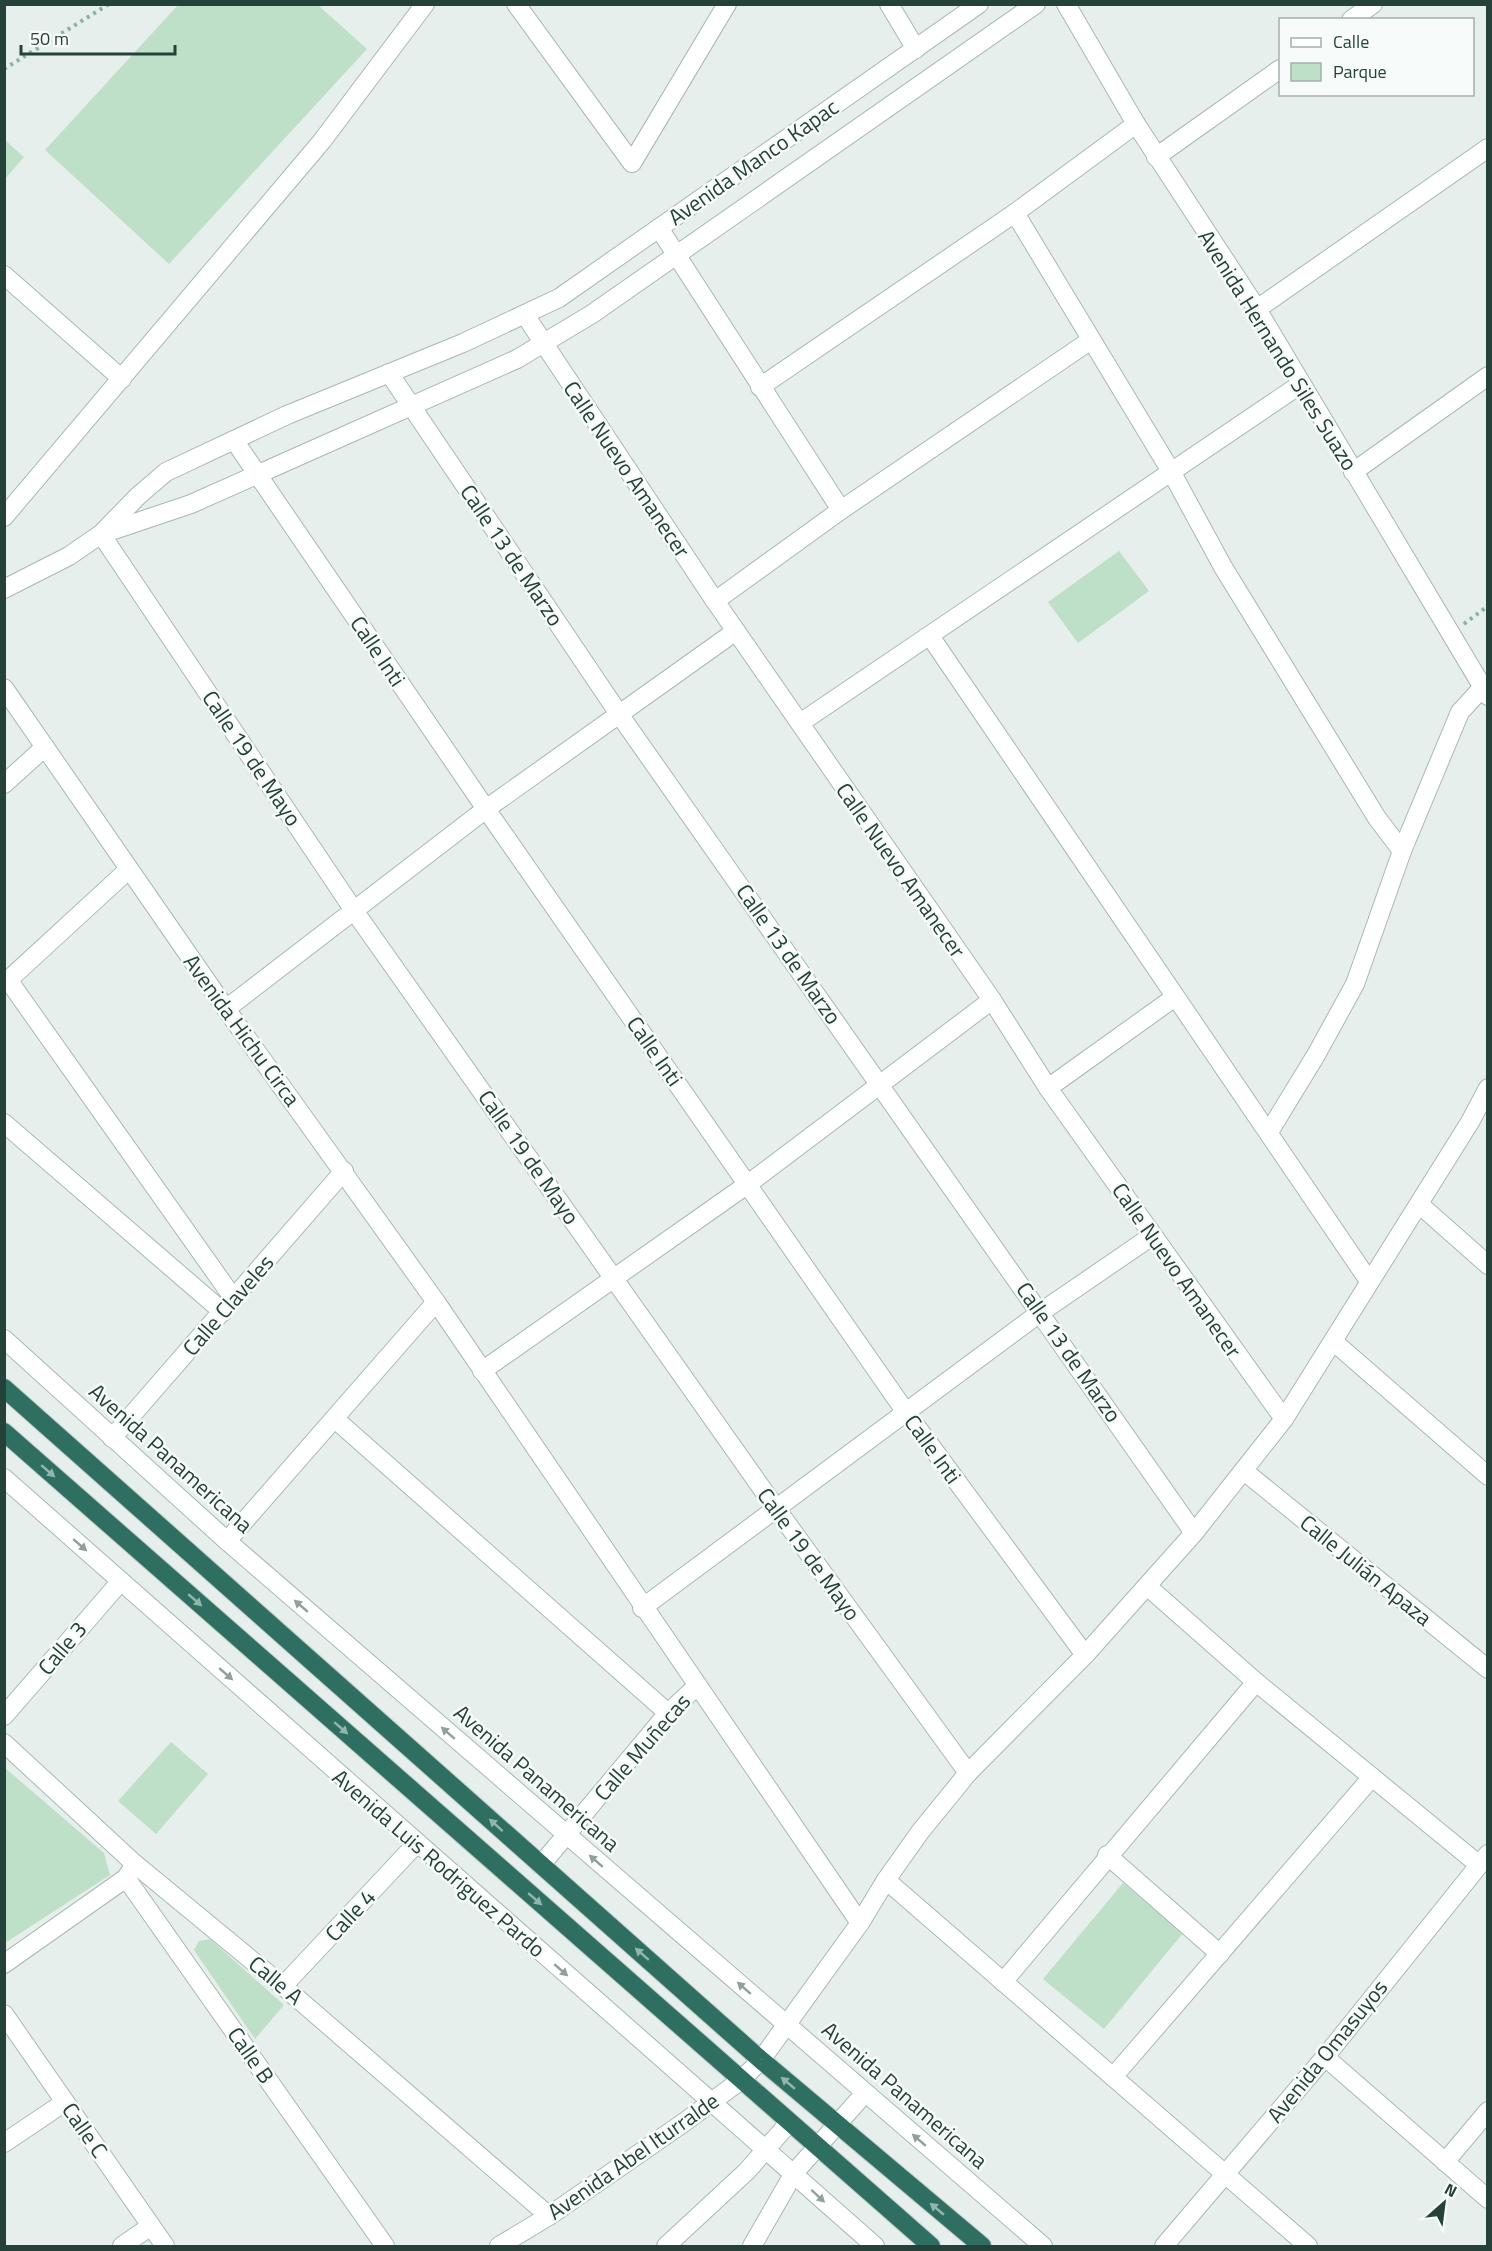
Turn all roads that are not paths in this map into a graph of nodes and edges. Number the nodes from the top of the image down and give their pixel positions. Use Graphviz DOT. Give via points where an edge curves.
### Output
graph roads {
  1 [pos="425,4"];
  2 [pos="516,4"];
  3 [pos="889,4"];
  4 [pos="979,4"];
  5 [pos="1036,4"];
  6 [pos="1066,4"];
  7 [pos="1373,4"];
  8 [pos="720,8"];
  9 [pos="1354,18"];
  10 [pos="916,48"];
  11 [pos="1279,70"];
  12 [pos="1136,124"];
  13 [pos="1488,148"];
  14 [pos="1156,157"];
  15 [pos="1015,213"];
  16 [pos="659,228"];
  17 [pos="677,255"];
  18 [pos="4,275"];
  19 [pos="1257,309"];
  20 [pos="525,315"];
  21 [pos="1091,340"];
  22 [pos="544,344"];
  23 [pos="389,373"];
  24 [pos="1488,376"];
  25 [pos="122,379"];
  26 [pos="1301,384"];
  27 [pos="760,387"];
  28 [pos="411,406"];
  29 [pos="234,440"];
  30 [pos="1353,472"];
  31 [pos="1172,473"];
  32 [pos="258,474"];
  33 [pos="841,510"];
  34 [pos="4,518"];
  35 [pos="101,534"];
  36 [pos="4,574"];
  37 [pos="23,579"];
  38 [pos="4,589"];
  39 [pos="715,601"];
  40 [pos="736,631"];
  41 [pos="930,636"];
  42 [pos="4,688"];
  43 [pos="1485,692"];
  44 [pos="619,714"];
  45 [pos="800,723"];
  46 [pos="45,747"];
  47 [pos="4,784"];
  48 [pos="486,809"];
  49 [pos="1402,851"];
  50 [pos="128,870"];
  51 [pos="355,912"];
  52 [pos="7,982"];
  53 [pos="1175,997"];
  54 [pos="992,1000"];
  55 [pos="226,1009"];
  56 [pos="881,1085"];
  57 [pos="1048,1088"];
  58 [pos="1488,1088"];
  59 [pos="4,1123"];
  60 [pos="1269,1132"];
  61 [pos="344,1171"];
  62 [pos="748,1184"];
  63 [pos="1419,1204"];
  64 [pos="1152,1236"];
  65 [pos="1488,1265"];
  66 [pos="615,1279"];
  67 [pos="1370,1281"];
  68 [pos="436,1302"];
  69 [pos="228,1305"];
  70 [pos="1041,1312"];
  71 [pos="4,1339"];
  72 [pos="1334,1342"];
  73 [pos="482,1371"];
  74 [pos="4,1388"];
  75 [pos="905,1412"];
  76 [pos="335,1419"];
  77 [pos="1284,1419"];
  78 [pos="4,1432"];
  79 [pos="112,1438"];
  80 [pos="1244,1471"];
  81 [pos="1488,1476"];
  82 [pos="4,1478"];
  83 [pos="775,1507"];
  84 [pos="1194,1533"];
  85 [pos="227,1541"];
  86 [pos="121,1581"];
  87 [pos="1147,1586"];
  88 [pos="642,1608"];
  89 [pos="1085,1655"];
  90 [pos="1488,1669"];
  91 [pos="1256,1682"];
  92 [pos="697,1686"];
  93 [pos="668,1713"];
  94 [pos="4,1716"];
  95 [pos="4,1743"];
  96 [pos="968,1773"];
  97 [pos="1372,1777"];
  98 [pos="566,1835"];
  99 [pos="417,1843"];
  100 [pos="1107,1855"];
  101 [pos="1483,1859"];
  102 [pos="541,1865"];
  103 [pos="130,1871"];
  104 [pos="886,1880"];
  105 [pos="860,1923"];
  106 [pos="1220,1954"];
  107 [pos="4,1964"];
  108 [pos="1002,1982"];
  109 [pos="283,1986"];
  110 [pos="4,2014"];
  111 [pos="788,2026"];
  112 [pos="1325,2057"];
  113 [pos="761,2060"];
  114 [pos="1113,2077"];
  115 [pos="741,2080"];
  116 [pos="866,2093"];
  117 [pos="65,2102"];
  118 [pos="710,2103"];
  119 [pos="1488,2111"];
  120 [pos="788,2124"];
  121 [pos="837,2124"];
  122 [pos="4,2142"];
  123 [pos="817,2147"];
  124 [pos="765,2151"];
  125 [pos="1444,2162"];
  126 [pos="794,2173"];
  127 [pos="1225,2174"];
  128 [pos="1488,2199"];
  129 [pos="549,2216"];
  130 [pos="151,2226"];
  131 [pos="122,2247"];
  132 [pos="165,2247"];
  133 [pos="385,2247"];
  134 [pos="499,2247"];
  135 [pos="666,2247"];
  136 [pos="752,2247"];
  137 [pos="875,2247"];
  138 [pos="930,2247"];
  139 [pos="982,2247"];
  140 [pos="1043,2247"];
  141 [pos="1164,2247"];
  142 [pos="1308,2247"];
  1 -- 25 [label="street" via="322,141"];
  2 -- 8 [label="street" via="632,163"];
  3 -- 10 [label="street"];
  4 -- 10 [label="street, Avenida Manco Kapac"];
  5 -- 17 [label="street"];
  6 -- 12 [label="street, Avenida Hernando Siles Suazo"];
  7 -- 9 [label="street"];
  10 -- 16 [label="street, Avenida Manco Kapac"];
  11 -- 14 [label="street"];
  12 -- 14 [label="street, Avenida Hernando Siles Suazo"];
  12 -- 15 [label="street"];
  13 -- 19 [label="street"];
  14 -- 19 [label="street, Avenida Hernando Siles Suazo"];
  15 -- 21 [label="street"];
  15 -- 27 [label="street"];
  16 -- 17 [label="street"];
  16 -- 20 [label="street, Avenida Manco Kapac" via="559,298"];
  17 -- 22 [label="street"];
  17 -- 27 [label="street"];
  18 -- 25 [label="street"];
  19 -- 26 [label="street, Avenida Hernando Siles Suazo"];
  20 -- 22 [label="street, Calle Nuevo Amanecer"];
  20 -- 23 [label="street, Avenida Manco Kapac"];
  21 -- 31 [label="street"];
  21 -- 33 [label="street"];
  22 -- 28 [label="street"];
  22 -- 39 [label="street, Calle Nuevo Amanecer"];
  23 -- 28 [label="street, Calle 13 de Marzo"];
  23 -- 29 [label="street, Avenida Manco Kapac"];
  24 -- 30 [label="street"];
  25 -- 34 [label="street"];
  26 -- 30 [label="street, Avenida Hernando Siles Suazo"];
  26 -- 31 [label="street"];
  27 -- 33 [label="street"];
  28 -- 32 [label="street"];
  28 -- 44 [label="street, Calle 13 de Marzo"];
  29 -- 32 [label="street, Calle Inti"];
  29 -- 35 [label="street, Avenida Manco Kapac" via="166,472"];
  30 -- 43 [label="street, Avenida Hernando Siles Suazo"];
  31 -- 41 [label="street"];
  31 -- 49 [label="street" via="1223,567 1377,818"];
  32 -- 35 [label="street" via="191,504"];
  32 -- 48 [label="street, Calle Inti"];
  33 -- 39 [label="street"];
  35 -- 37 [label="street" via="69,556"];
  35 -- 51 [label="street, Calle 19 de Mayo"];
  36 -- 37 [label="street"];
  37 -- 38 [label="street"];
  39 -- 40 [label="street, Calle Nuevo Amanecer"];
  40 -- 44 [label="street"];
  40 -- 45 [label="street, Calle Nuevo Amanecer"];
  41 -- 45 [label="street"];
  41 -- 53 [label="street"];
  42 -- 46 [label="street, Avenida Hichu Circa"];
  43 -- 49 [label="street" via="1460,712"];
  44 -- 48 [label="street"];
  44 -- 56 [label="street, Calle 13 de Marzo"];
  45 -- 54 [label="street, Calle Nuevo Amanecer"];
  46 -- 47 [label="street"];
  46 -- 50 [label="street, Avenida Hichu Circa"];
  48 -- 51 [label="street"];
  48 -- 62 [label="street, Calle Inti"];
  49 -- 60 [label="street" via="1355,984"];
  50 -- 52 [label="street"];
  50 -- 55 [label="street, Avenida Hichu Circa"];
  51 -- 55 [label="street"];
  51 -- 66 [label="street, Calle 19 de Mayo"];
  52 -- 69 [label="street"];
  53 -- 57 [label="street"];
  53 -- 60 [label="street"];
  54 -- 56 [label="street"];
  54 -- 57 [label="street, Calle Nuevo Amanecer"];
  55 -- 61 [label="street, Avenida Hichu Circa"];
  56 -- 62 [label="street"];
  56 -- 70 [label="street, Calle 13 de Marzo"];
  57 -- 64 [label="street, Calle Nuevo Amanecer"];
  58 -- 63 [label="street, Avenida Abel Iturralde"];
  59 -- 69 [label="street"];
  60 -- 67 [label="street"];
  61 -- 68 [label="street, Avenida Hichu Circa"];
  61 -- 69 [label="street, Calle Claveles"];
  62 -- 66 [label="street"];
  62 -- 75 [label="street, Calle Inti"];
  63 -- 65 [label="street"];
  63 -- 67 [label="street, Avenida Abel Iturralde"];
  64 -- 70 [label="street"];
  64 -- 77 [label="street, Calle Nuevo Amanecer"];
  66 -- 73 [label="street"];
  66 -- 83 [label="street, Calle 19 de Mayo"];
  67 -- 72 [label="street, Avenida Abel Iturralde"];
  68 -- 73 [label="street, Avenida Hichu Circa"];
  68 -- 76 [label="street"];
  69 -- 79 [label="street, Calle Claveles"];
  70 -- 75 [label="street"];
  70 -- 84 [label="street, Calle 13 de Marzo"];
  71 -- 79 [label="street, Avenida Panamericana"];
  72 -- 77 [label="street, Avenida Abel Iturralde"];
  72 -- 81 [label="street"];
  73 -- 88 [label="street, Avenida Hichu Circa"];
  102 -- 74 [label="highway, one-way"];
  75 -- 83 [label="street"];
  75 -- 89 [label="street, Calle Inti"];
  76 -- 85 [label="street"];
  76 -- 93 [label="street"];
  77 -- 80 [label="street, Avenida Abel Iturralde"];
  78 -- 115 [label="highway, one-way"];
  79 -- 85 [label="street, Avenida Panamericana"];
  80 -- 84 [label="street, Avenida Abel Iturralde"];
  80 -- 90 [label="street, Calle Julián Apaza"];
  82 -- 86 [label="street, Avenida Luis Rodriguez Pardo, one-way"];
  83 -- 88 [label="street"];
  83 -- 96 [label="street, Calle 19 de Mayo"];
  84 -- 87 [label="street, Avenida Abel Iturralde"];
  98 -- 85 [label="street, Avenida Panamericana, one-way"];
  86 -- 94 [label="street, Calle 3"];
  86 -- 99 [label="street, Avenida Luis Rodriguez Pardo, one-way"];
  87 -- 89 [label="street, Avenida Abel Iturralde"];
  87 -- 91 [label="street"];
  88 -- 92 [label="street, Avenida Hichu Circa"];
  89 -- 96 [label="street, Avenida Abel Iturralde"];
  91 -- 97 [label="street"];
  91 -- 100 [label="street"];
  92 -- 93 [label="street, Calle Muñecas"];
  92 -- 105 [label="street, Avenida Hichu Circa"];
  93 -- 98 [label="street, Calle Muñecas"];
  95 -- 103 [label="street, Calle A"];
  96 -- 104 [label="street, Avenida Abel Iturralde"];
  97 -- 101 [label="street"];
  97 -- 106 [label="street"];
  98 -- 102 [label="street, Calle Muñecas"];
  111 -- 98 [label="street, Avenida Panamericana, one-way"];
  99 -- 109 [label="street, Calle 4"];
  99 -- 118 [label="street, Avenida Luis Rodriguez Pardo, one-way"];
  100 -- 106 [label="street"];
  100 -- 108 [label="street"];
  101 -- 112 [label="street, Avenida Omasuyos"];
  113 -- 102 [label="highway, one-way"];
  103 -- 107 [label="street"];
  103 -- 109 [label="street, Calle A"];
  103 -- 133 [label="street, Calle B"];
  104 -- 105 [label="street, Avenida Abel Iturralde"];
  104 -- 108 [label="street"];
  105 -- 111 [label="street, Avenida Abel Iturralde"];
  106 -- 114 [label="street"];
  108 -- 114 [label="street"];
  109 -- 129 [label="street, Calle A"];
  110 -- 117 [label="street, Calle C"];
  111 -- 113 [label="street, Avenida Abel Iturralde"];
  111 -- 116 [label="street, Avenida Panamericana"];
  112 -- 125 [label="street"];
  112 -- 127 [label="street, Avenida Omasuyos"];
  113 -- 115 [label="street, Avenida Abel Iturralde"];
  121 -- 113 [label="highway, one-way"];
  114 -- 127 [label="street"];
  115 -- 118 [label="street, Avenida Abel Iturralde"];
  115 -- 120 [label="highway"];
  116 -- 121 [label="street"];
  140 -- 116 [label="street, Avenida Panamericana, one-way"];
  117 -- 122 [label="street"];
  117 -- 130 [label="street, Calle C"];
  118 -- 124 [label="street, Avenida Luis Rodriguez Pardo"];
  118 -- 129 [label="street, Avenida Abel Iturralde"];
  119 -- 125 [label="street"];
  120 -- 123 [label="highway"];
  120 -- 124 [label="street"];
  121 -- 123 [label="street"];
  139 -- 121 [label="highway, one-way"];
  123 -- 126 [label="street"];
  123 -- 138 [label="highway"];
  124 -- 126 [label="street, Avenida Luis Rodriguez Pardo"];
  124 -- 135 [label="street"];
  125 -- 128 [label="street"];
  126 -- 136 [label="street"];
  126 -- 137 [label="street, Avenida Luis Rodriguez Pardo, one-way"];
  127 -- 141 [label="street, Avenida Omasuyos"];
  127 -- 142 [label="street"];
  129 -- 134 [label="street, Avenida Abel Iturralde"];
  130 -- 131 [label="street"];
  130 -- 132 [label="street, Calle C"];
}
